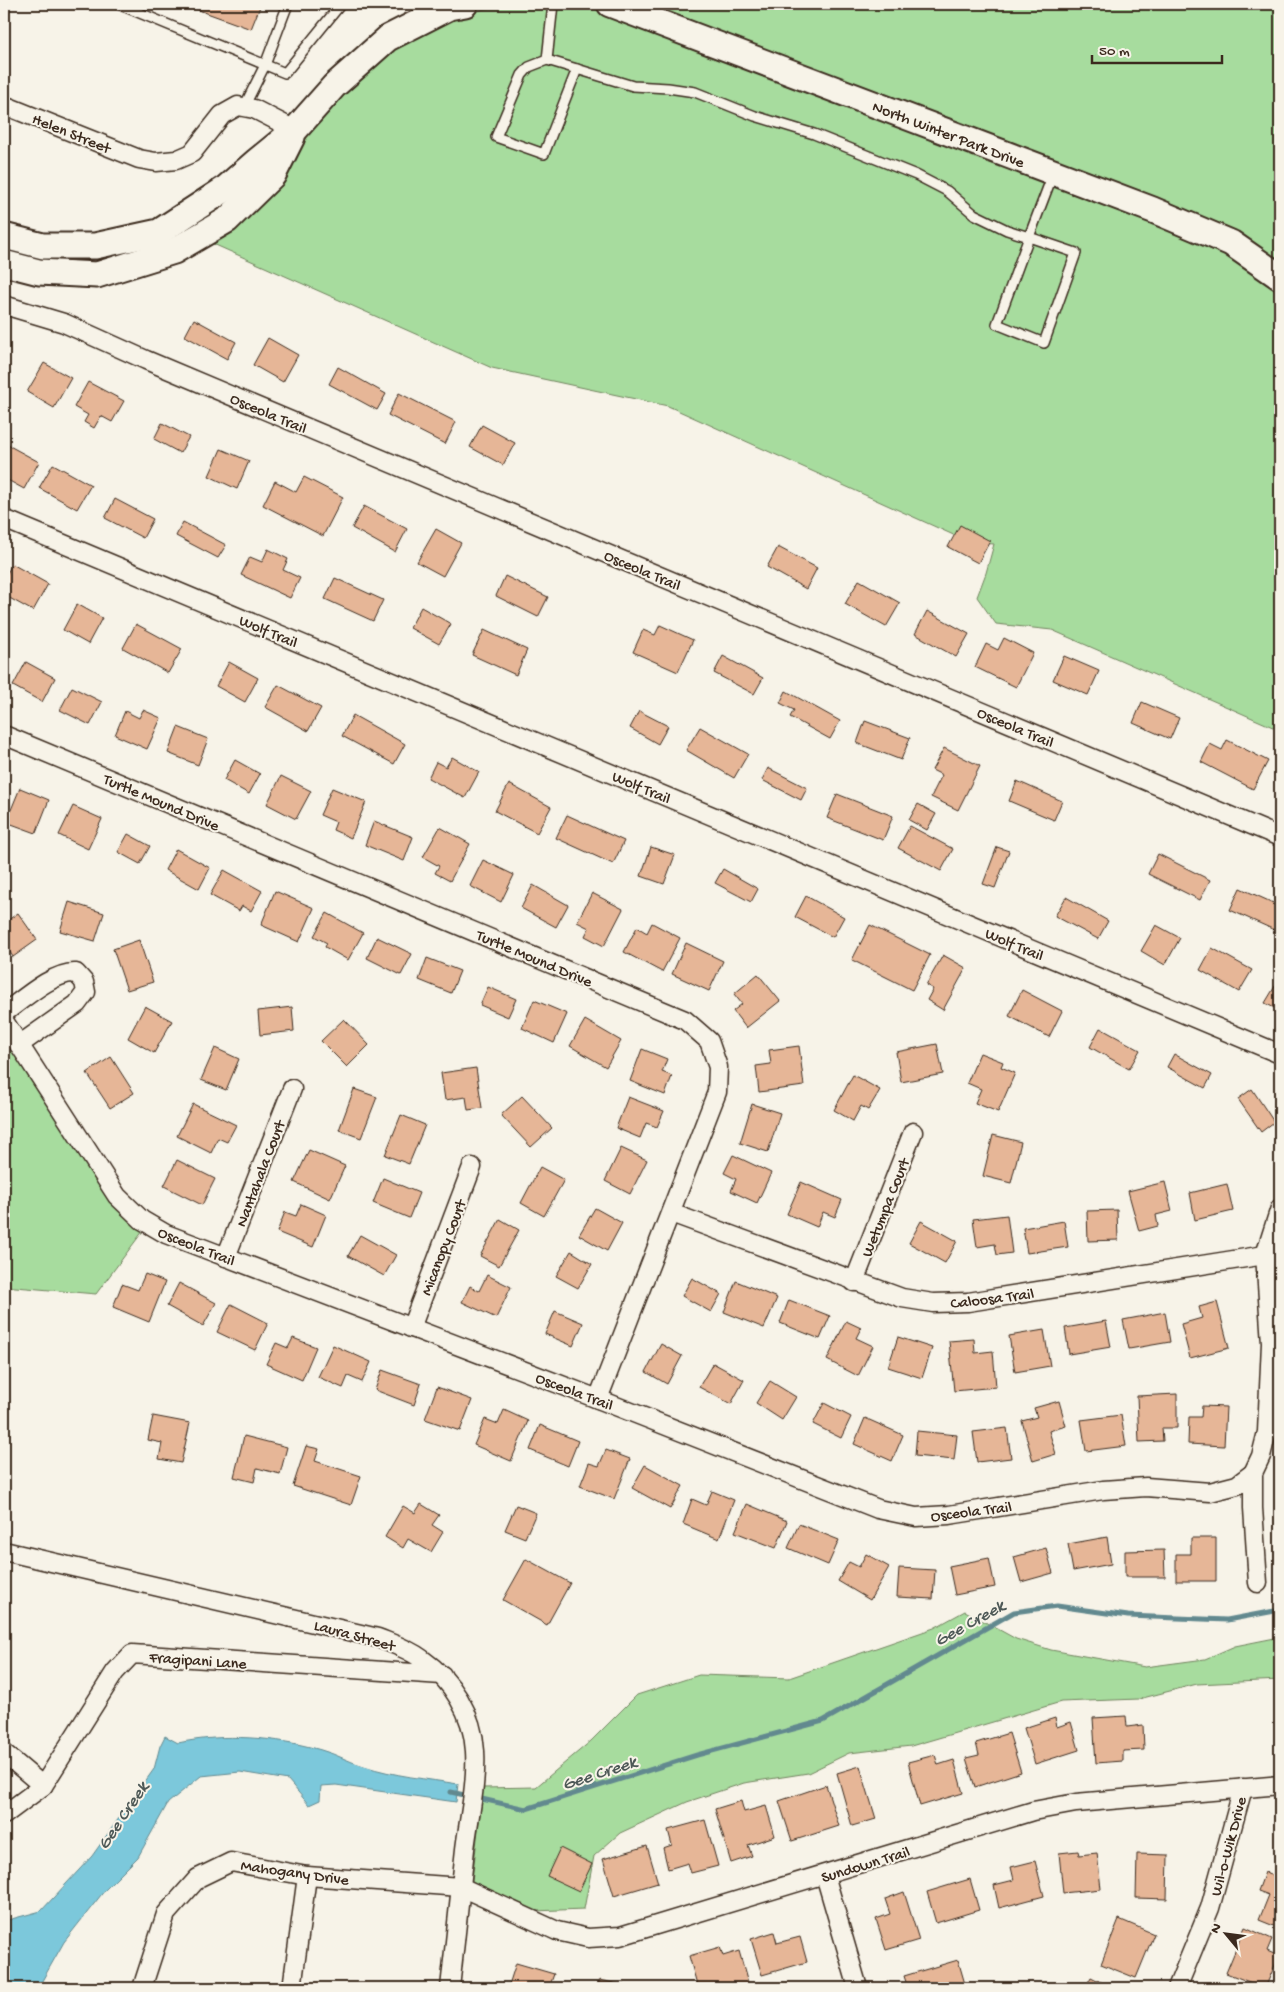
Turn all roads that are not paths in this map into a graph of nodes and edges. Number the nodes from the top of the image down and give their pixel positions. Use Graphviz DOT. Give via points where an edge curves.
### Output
graph roads {
  1 [pos="118,4"];
  2 [pos="288,4"];
  3 [pos="341,4"];
  4 [pos="465,4"];
  5 [pos="553,4"];
  6 [pos="610,4"];
  7 [pos="547,60"];
  8 [pos="265,65"];
  9 [pos="577,69"];
  10 [pos="4,105"];
  11 [pos="244,108"];
  12 [pos="296,130"];
  13 [pos="1054,173"];
  14 [pos="4,236"];
  15 [pos="1029,237"];
  16 [pos="4,263"];
  17 [pos="1280,277"];
  18 [pos="4,305"];
  19 [pos="4,519"];
  20 [pos="4,735"];
  21 [pos="1280,837"];
  22 [pos="4,1013"];
  23 [pos="4,1020"];
  24 [pos="19,1045"];
  25 [pos="1280,1054"];
  26 [pos="292,1089"];
  27 [pos="913,1132"];
  28 [pos="472,1167"];
  29 [pos="1280,1208"];
  30 [pos="671,1213"];
  31 [pos="1265,1255"];
  32 [pos="226,1257"];
  33 [pos="854,1282"];
  34 [pos="411,1328"];
  35 [pos="598,1399"];
  36 [pos="1253,1473"];
  37 [pos="4,1551"];
  38 [pos="1258,1583"];
  39 [pos="442,1675"];
  40 [pos="4,1753"];
  41 [pos="1280,1785"];
  42 [pos="43,1786"];
  43 [pos="1242,1788"];
  44 [pos="4,1816"];
  45 [pos="825,1875"];
  46 [pos="307,1876"];
  47 [pos="461,1887"];
  48 [pos="142,1988"];
  49 [pos="292,1988"];
  50 [pos="450,1988"];
  51 [pos="858,1988"];
  52 [pos="1177,1988"];
  1 -- 8 [label="lane"];
  2 -- 8 [label="lane"];
  3 -- 8 [label="lane" via="285,73"];
  4 -- 12 [label="street" via="449,7 388,38 334,86"];
  5 -- 7 [label="lane"];
  6 -- 13 [label="street, North Winter Park Drive"];
  7 -- 9 [label="lane"];
  7 -- 9 [label="lane" via="529,67 522,75 496,137 544,154"];
  8 -- 11 [label="lane"];
  9 -- 15 [label="lane" via="633,86 696,92 755,116 814,134 916,175 947,191 974,214"];
  10 -- 11 [label="street, Helen Street" via="139,159 156,162 176,160 192,153 222,116 238,106"];
  11 -- 12 [label="street" via="254,109"];
  12 -- 14 [label="street" via="225,190 159,232 95,246 43,246"];
  12 -- 16 [label="street" via="272,175 227,220 174,251 97,275 39,272"];
  13 -- 15 [label="lane"];
  13 -- 17 [label="street, North Winter Park Drive" via="1231,243"];
  15 -- 15 [label="lane" via="1076,253 1044,343 997,324"];
  18 -- 21 [label="street, Osceola Trail" via="64,323 164,368"];
  19 -- 25 [label="street, Wolf Trail"];
  20 -- 30 [label="street, Turtle Mound Drive" via="685,1020 708,1041 718,1067 717,1092"];
  22 -- 24 [label="street" via="67,972 76,973 84,982 86,992 78,1004"];
  23 -- 24 [label="street, Osceola Trail"];
  24 -- 32 [label="street, Osceola Trail" via="117,1196 142,1220 166,1234"];
  26 -- 32 [label="street, Nantahala Court"];
  27 -- 33 [label="street, Wetumpa Court"];
  28 -- 34 [label="street, Micanopy Court"];
  29 -- 31 [label="street"];
  30 -- 33 [label="street, Caloosa Trail"];
  30 -- 35 [label="street, Turtle Mound Drive"];
  31 -- 33 [label="street, Caloosa Trail" via="968,1302 933,1303 902,1298"];
  31 -- 36 [label="street" via="1271,1343 1267,1432"];
  32 -- 34 [label="street, Osceola Trail"];
  34 -- 35 [label="street, Osceola Trail"];
  35 -- 36 [label="street, Osceola Trail" via="878,1508 916,1517 949,1516 1103,1490 1146,1487 1210,1492 1237,1485"];
  36 -- 38 [label="street"];
  37 -- 39 [label="street, Laura Street" via="378,1638 422,1658"];
  39 -- 42 [label="street, Fragipani Lane" via="132,1654 115,1672"];
  39 -- 47 [label="street, Laura Street" via="462,1703 471,1726 475,1751"];
  40 -- 42 [label="street"];
  41 -- 43 [label="street, Sundown Trail"];
  42 -- 44 [label="street, Fragipani Lane"];
  43 -- 45 [label="street, Sundown Trail" via="1076,1803 1033,1811"];
  43 -- 52 [label="street, Wil-o-Wik Drive" via="1210,1908"];
  45 -- 47 [label="street, Sundown Trail" via="620,1936 588,1938 557,1931"];
  45 -- 51 [label="street"];
  46 -- 47 [label="street, Mahogany Drive"];
  46 -- 48 [label="street, Mahogany Drive" via="231,1862 198,1878 166,1914"];
  46 -- 49 [label="street"];
  47 -- 50 [label="street, Laura Street"];
}
